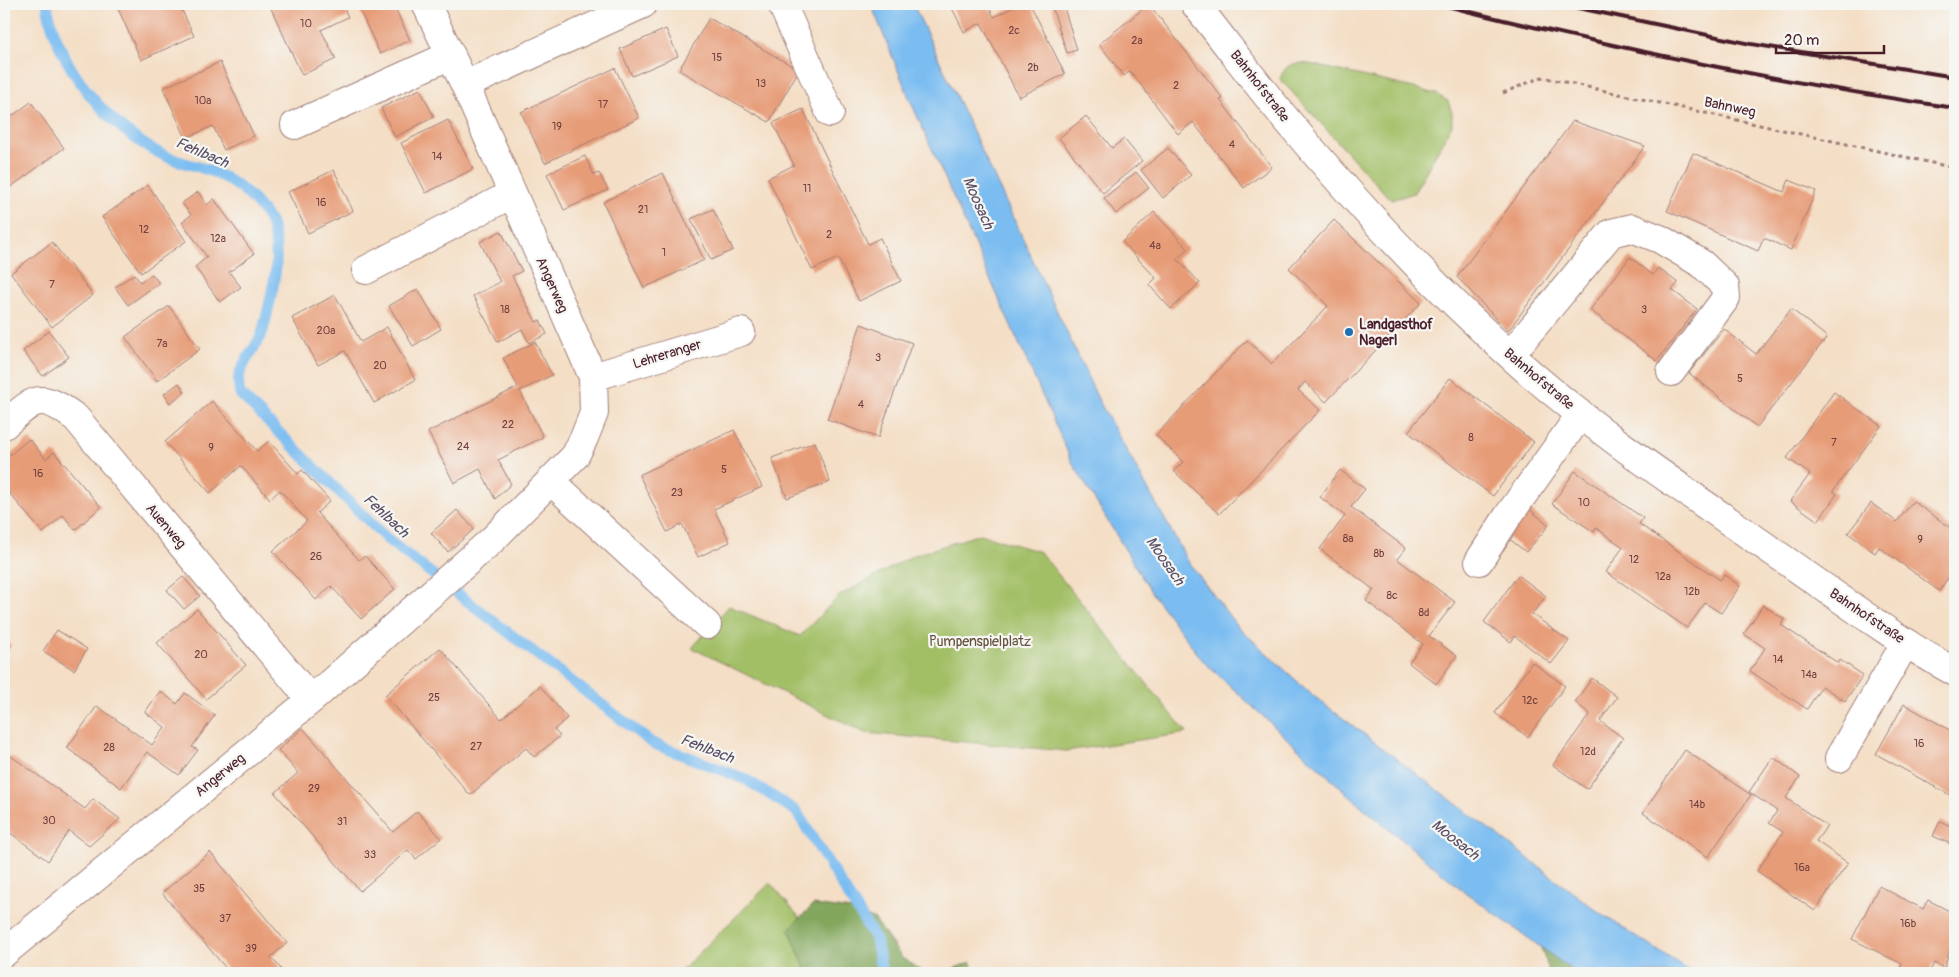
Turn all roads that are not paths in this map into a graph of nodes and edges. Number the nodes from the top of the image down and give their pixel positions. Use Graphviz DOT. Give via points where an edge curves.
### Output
graph roads {
  1 [pos="426,4"];
  2 [pos="643,4"];
  3 [pos="782,4"];
  4 [pos="1196,4"];
  5 [pos="451,55"];
  6 [pos="465,85"];
  7 [pos="830,113"];
  8 [pos="295,125"];
  9 [pos="512,194"];
  10 [pos="366,270"];
  11 [pos="741,332"];
  12 [pos="1510,355"];
  13 [pos="1671,372"];
  14 [pos="593,376"];
  15 [pos="1580,414"];
  16 [pos="4,425"];
  17 [pos="551,482"];
  18 [pos="1479,561"];
  19 [pos="707,624"];
  20 [pos="1906,642"];
  21 [pos="1955,672"];
  22 [pos="311,700"];
  23 [pos="1839,758"];
  24 [pos="4,953"];
  1 -- 5 [label="street, Angerweg"];
  2 -- 6 [label="street"];
  3 -- 7 [label="street"];
  4 -- 12 [label="street, Bahnhofstraße" via="1341,183"];
  5 -- 6 [label="street, Angerweg"];
  5 -- 8 [label="street"];
  6 -- 9 [label="street, Angerweg"];
  9 -- 10 [label="street"];
  9 -- 14 [label="street, Angerweg"];
  11 -- 14 [label="street, Lehreranger"];
  12 -- 13 [label="street" via="1611,233 1632,228 1660,239 1702,264 1725,286 1726,298"];
  12 -- 15 [label="street, Bahnhofstraße"];
  14 -- 17 [label="street, Angerweg" via="594,413 575,456"];
  15 -- 18 [label="street"];
  15 -- 20 [label="street, Bahnhofstraße" via="1638,458"];
  16 -- 22 [label="street, Auenweg" via="25,407 41,400 57,404 76,418"];
  17 -- 19 [label="street"];
  17 -- 22 [label="street, Angerweg" via="442,586"];
  20 -- 21 [label="street, Bahnhofstraße"];
  20 -- 23 [label="street"];
  22 -- 24 [label="street, Angerweg"];
}
